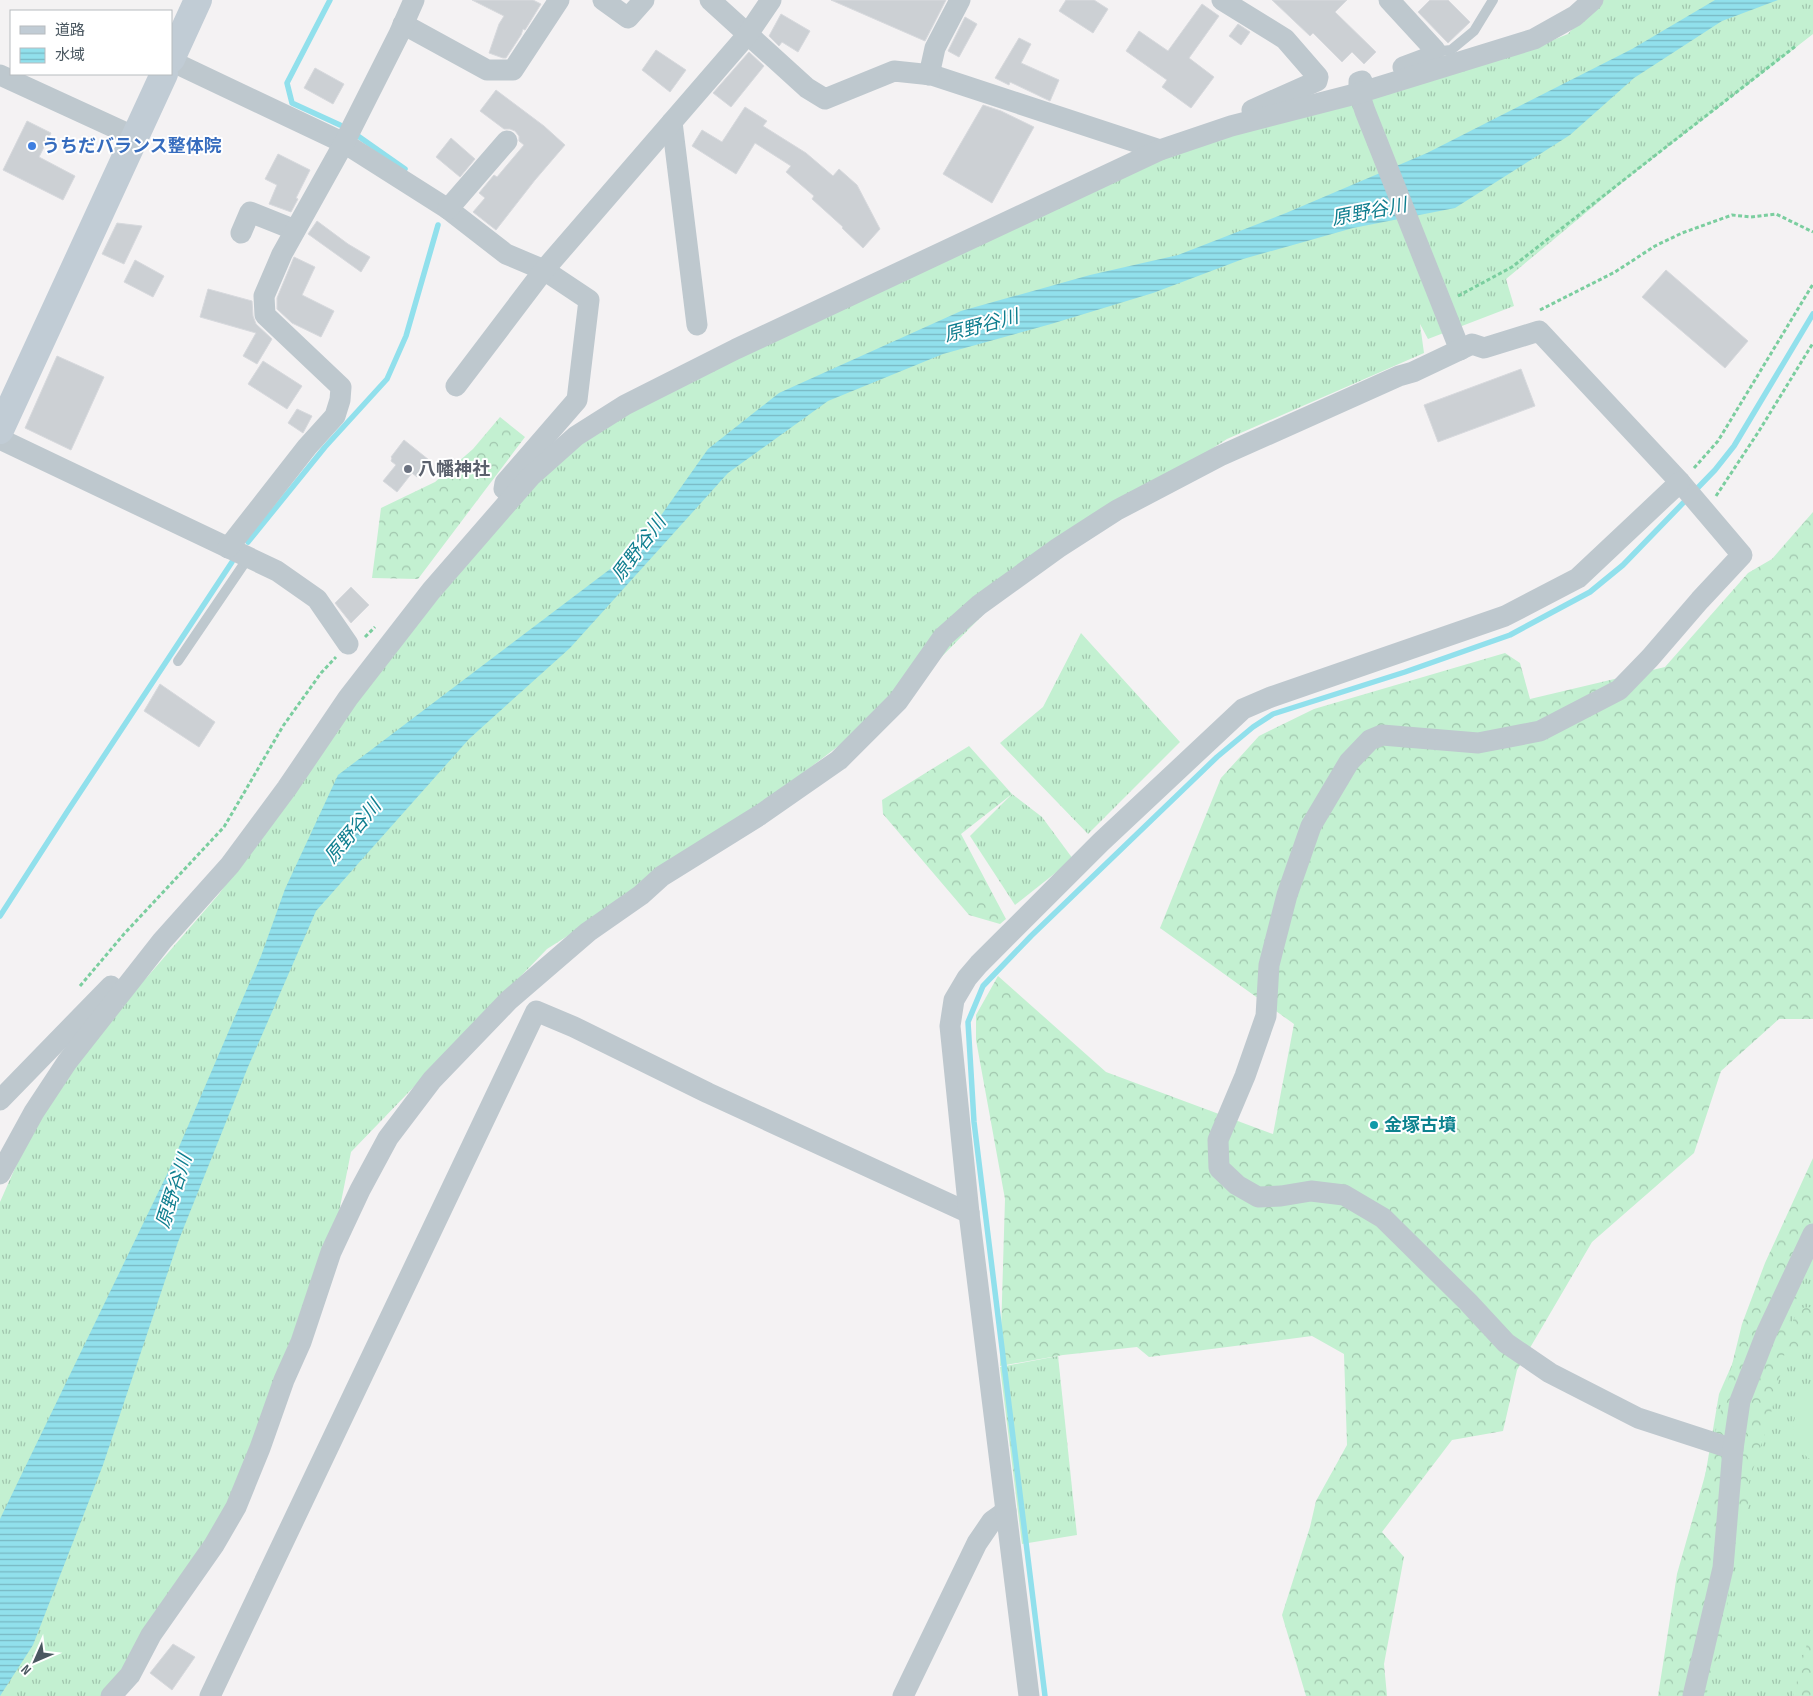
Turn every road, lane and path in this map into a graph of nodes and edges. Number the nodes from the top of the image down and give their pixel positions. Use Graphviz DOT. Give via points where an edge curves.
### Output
graph roads {
  1 [pos="198,0"];
  2 [pos="414,0"];
  3 [pos="560,0"];
  4 [pos="603,0"];
  5 [pos="644,0"];
  6 [pos="710,0"];
  7 [pos="771,0"];
  8 [pos="960,0"];
  9 [pos="1222,0"];
  10 [pos="1389,0"];
  11 [pos="1493,0"];
  12 [pos="1593,0"];
  13 [pos="403,24"];
  14 [pos="748,34"];
  15 [pos="1797,45"];
  16 [pos="1433,52"];
  17 [pos="172,58"];
  18 [pos="172,60"];
  19 [pos="0,75"];
  20 [pos="164,75"];
  21 [pos="929,75"];
  22 [pos="1362,102"];
  23 [pos="672,122"];
  24 [pos="1231,126"];
  25 [pos="135,137"];
  26 [pos="508,141"];
  27 [pos="344,143"];
  28 [pos="1160,150"];
  29 [pos="448,209"];
  30 [pos="295,230"];
  31 [pos="1813,232"];
  32 [pos="241,233"];
  33 [pos="544,270"];
  34 [pos="1813,284"];
  35 [pos="1441,300"];
  36 [pos="1535,313"];
  37 [pos="697,325"];
  38 [pos="1813,343"];
  39 [pos="1460,350"];
  40 [pos="456,386"];
  41 [pos="0,430"];
  42 [pos="0,439"];
  43 [pos="1680,482"];
  44 [pos="1704,512"];
  45 [pos="498,514"];
  46 [pos="228,548"];
  47 [pos="248,558"];
  48 [pos="378,624"];
  49 [pos="348,644"];
  50 [pos="178,661"];
  51 [pos="181,920"];
  52 [pos="80,987"];
  53 [pos="0,1100"];
  54 [pos="0,1174"];
  55 [pos="969,1213"];
  56 [pos="1813,1234"];
  57 [pos="1733,1450"];
  58 [pos="1006,1511"];
  59 [pos="111,1696"];
  60 [pos="210,1696"];
  61 [pos="903,1696"];
  62 [pos="1029,1696"];
  63 [pos="1693,1696"];
  1 -- 17 [label="street"];
  2 -- 13 [label="street"];
  3 -- 13 [label="street" via="513,70 487,70"];
  4 -- 5 [label="street" via="628,18"];
  6 -- 14 [label="street"];
  7 -- 14 [label="street"];
  8 -- 21 [label="street" via="935,48"];
  9 -- 24 [label="street" via="1285,39 1318,78 1236,117"];
  10 -- 16 [label="street" via="1435,50"];
  11 -- 16 [label="lane" via="1474,31 1451,50"];
  12 -- 22 [label="street" via="1575,16 1534,39"];
  13 -- 27 [label="street"];
  14 -- 21 [label="street" via="807,88 825,98 894,71"];
  14 -- 23 [label="street"];
  15 -- 35 [label="path" via="1512,268"];
  16 -- 22 [label="street" via="1427,58 1360,82"];
  18 -- 27 [label="street"];
  19 -- 25 [label="street"];
  20 -- 25 [label="street"];
  21 -- 28 [label="street"];
  22 -- 24 [label="street"];
  22 -- 35 [label="street"];
  23 -- 33 [label="street"];
  23 -- 37 [label="street"];
  24 -- 28 [label="street"];
  25 -- 41 [label="street"];
  26 -- 29 [label="street"];
  27 -- 29 [label="street"];
  27 -- 30 [label="street"];
  28 -- 45 [label="street" via="736,349 625,405 576,436 530,477"];
  29 -- 33 [label="street" via="506,254"];
  30 -- 32 [label="street" via="250,212"];
  30 -- 46 [label="street" via="264,296 265,315 342,387 340,400 335,416"];
  31 -- 36 [label="path" via="1776,214 1732,215 1682,233 1616,272"];
  33 -- 40 [label="street"];
  33 -- 45 [label="street" via="589,300 577,400 505,483"];
  34 -- 43 [label="path" via="1718,441"];
  35 -- 39 [label="street"];
  38 -- 44 [label="path"];
  39 -- 43 [label="street" via="1472,344 1484,348 1540,331"];
  39 -- 59 [label="street" via="1220,456 1117,510 1058,548 943,637 898,700 839,760 760,815 662,876 588,932 510,1000 432,1080 388,1138 331,1252 301,1342 236,1507 214,1545 151,1635 130,1675"];
  42 -- 46 [label="street"];
  43 -- 44 [label="street"];
  43 -- 55 [label="street" via="1578,578 1505,616 1243,709 1101,842 979,964 954,1000 950,1026"];
  44 -- 57 [label="street" via="1742,555 1619,690 1540,731 1478,742 1382,735 1370,740 1349,762 1311,826 1287,895 1269,965 1266,1016 1218,1140 1219,1168 1237,1185 1258,1197 1311,1191 1344,1195 1384,1218 1506,1343 1550,1373 1638,1418"];
  45 -- 51 [label="street" via="354,690 230,865"];
  46 -- 47 [label="street"];
  47 -- 49 [label="street" via="277,572 317,599"];
  47 -- 50 [label="lane"];
  48 -- 49 [label="path" via="364,637"];
  49 -- 52 [label="path" via="321,673 283,726 224,827 124,934"];
  51 -- 53 [label="street" via="141,953"];
  51 -- 54 [label="street" via="67,1062 34,1112"];
  55 -- 58 [label="street"];
  55 -- 60 [label="street" via="536,1011"];
  56 -- 57 [label="street" via="1766,1334 1740,1401"];
  57 -- 63 [label="street" via="1723,1568"];
  58 -- 61 [label="street" via="992,1521 977,1544"];
  58 -- 62 [label="street"];
}
